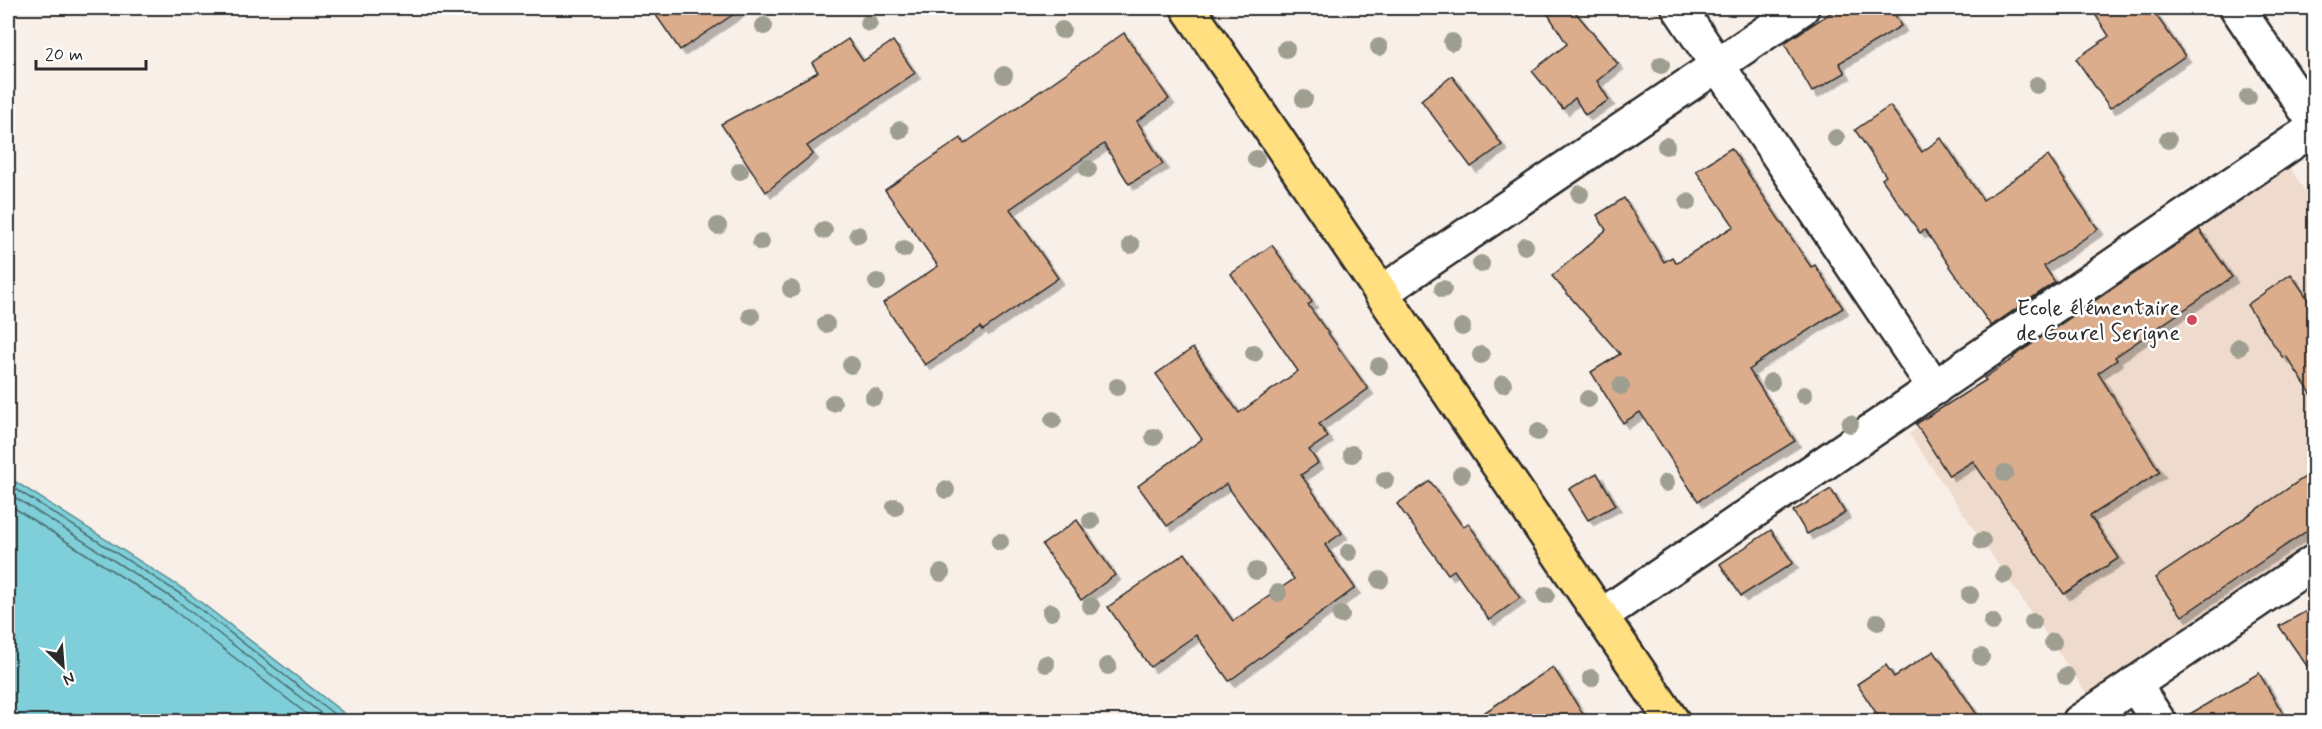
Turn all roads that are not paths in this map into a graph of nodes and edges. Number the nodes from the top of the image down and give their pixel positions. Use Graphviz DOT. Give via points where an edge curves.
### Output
graph roads {
  1 [pos="1188,8"];
  2 [pos="1679,8"];
  3 [pos="1802,8"];
  4 [pos="2237,8"];
  5 [pos="1718,64"];
  6 [pos="2314,122"];
  7 [pos="2314,128"];
  8 [pos="1381,293"];
  9 [pos="1935,388"];
  10 [pos="2314,562"];
  11 [pos="1601,616"];
  12 [pos="2134,684"];
  13 [pos="1672,722"];
  14 [pos="2079,722"];
  15 [pos="2159,722"];
  1 -- 8 [label="main road"];
  2 -- 5 [label="street"];
  3 -- 5 [label="street"];
  4 -- 6 [label="street"];
  5 -- 8 [label="street"];
  5 -- 9 [label="street"];
  7 -- 9 [label="street"];
  8 -- 11 [label="main road"];
  9 -- 11 [label="street"];
  10 -- 12 [label="street"];
  11 -- 13 [label="main road"];
  12 -- 14 [label="street"];
  12 -- 15 [label="street"];
}
